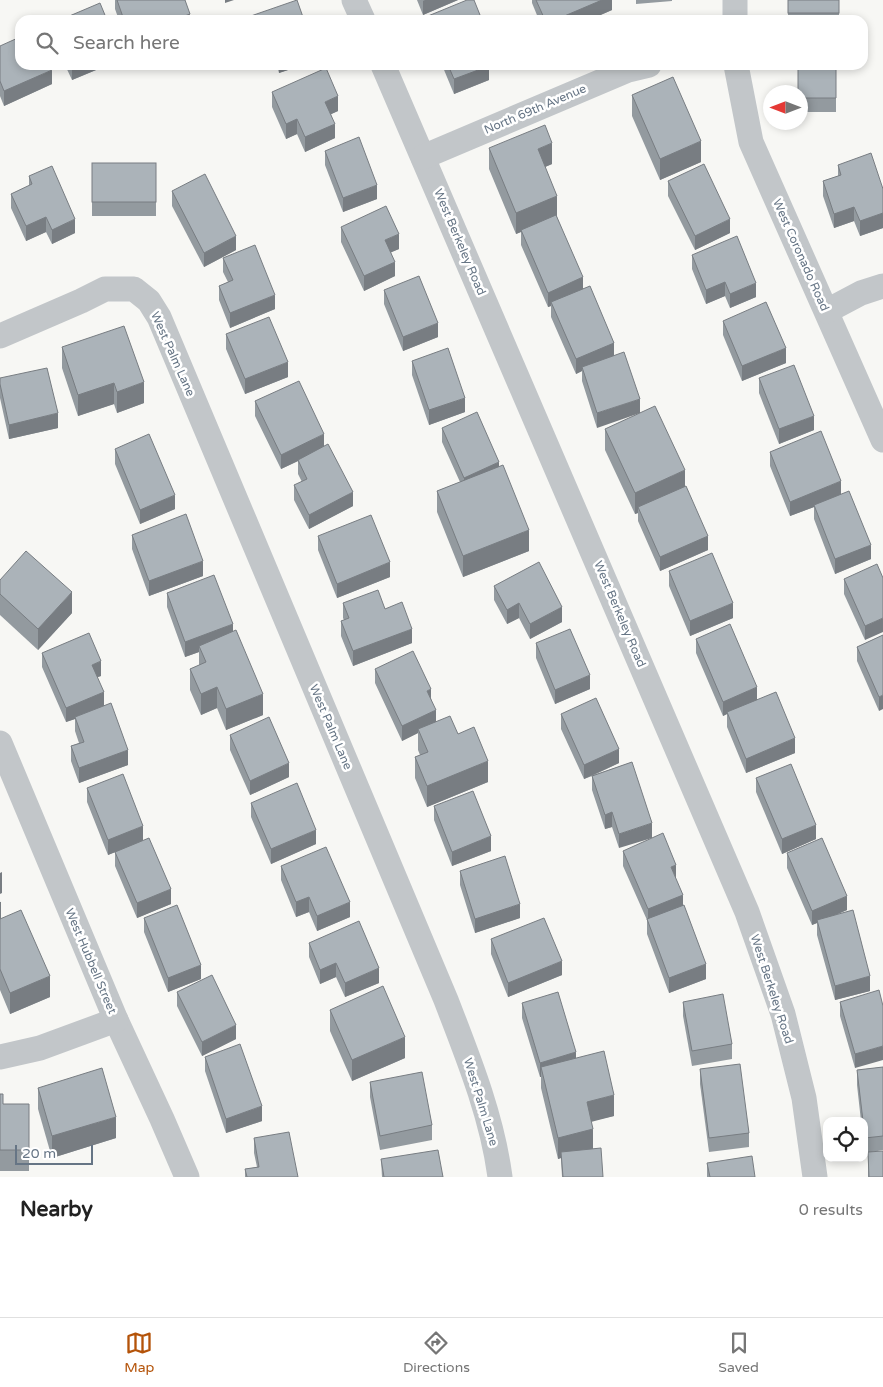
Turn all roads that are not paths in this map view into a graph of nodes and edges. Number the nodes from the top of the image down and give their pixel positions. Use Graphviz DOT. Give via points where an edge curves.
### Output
graph roads {
  1 [pos="354,0"];
  2 [pos="735,0"];
  3 [pos="361,15"];
  4 [pos="735,15"];
  5 [pos="385,70"];
  6 [pos="628,70"];
  7 [pos="737,70"];
  8 [pos="423,157"];
  9 [pos="883,286"];
  10 [pos="827,311"];
  11 [pos="0,336"];
  12 [pos="883,440"];
  13 [pos="0,743"];
  14 [pos="116,1020"];
  15 [pos="0,1057"];
  16 [pos="187,1177"];
  17 [pos="500,1177"];
  18 [pos="815,1177"];
  1 -- 3 [label="street"];
  2 -- 4 [label="street"];
  5 -- 8 [label="street, West Berkeley Road"];
  6 -- 8 [label="street, North 69th Avenue"];
  7 -- 10 [label="street, West Coronado Road" via="751,142"];
  8 -- 18 [label="street, West Berkeley Road" via="747,912 783,1014 804,1098"];
  9 -- 10 [label="street" via="861,293"];
  10 -- 12 [label="street, West Coronado Road"];
  11 -- 17 [label="street, West Palm Lane" via="105,289 134,289 149,301 159,317 470,1060 487,1115"];
  13 -- 14 [label="street, West Hubbell Street"];
  14 -- 15 [label="street" via="40,1048"];
  14 -- 16 [label="street, West Hubbell Street"];
}
